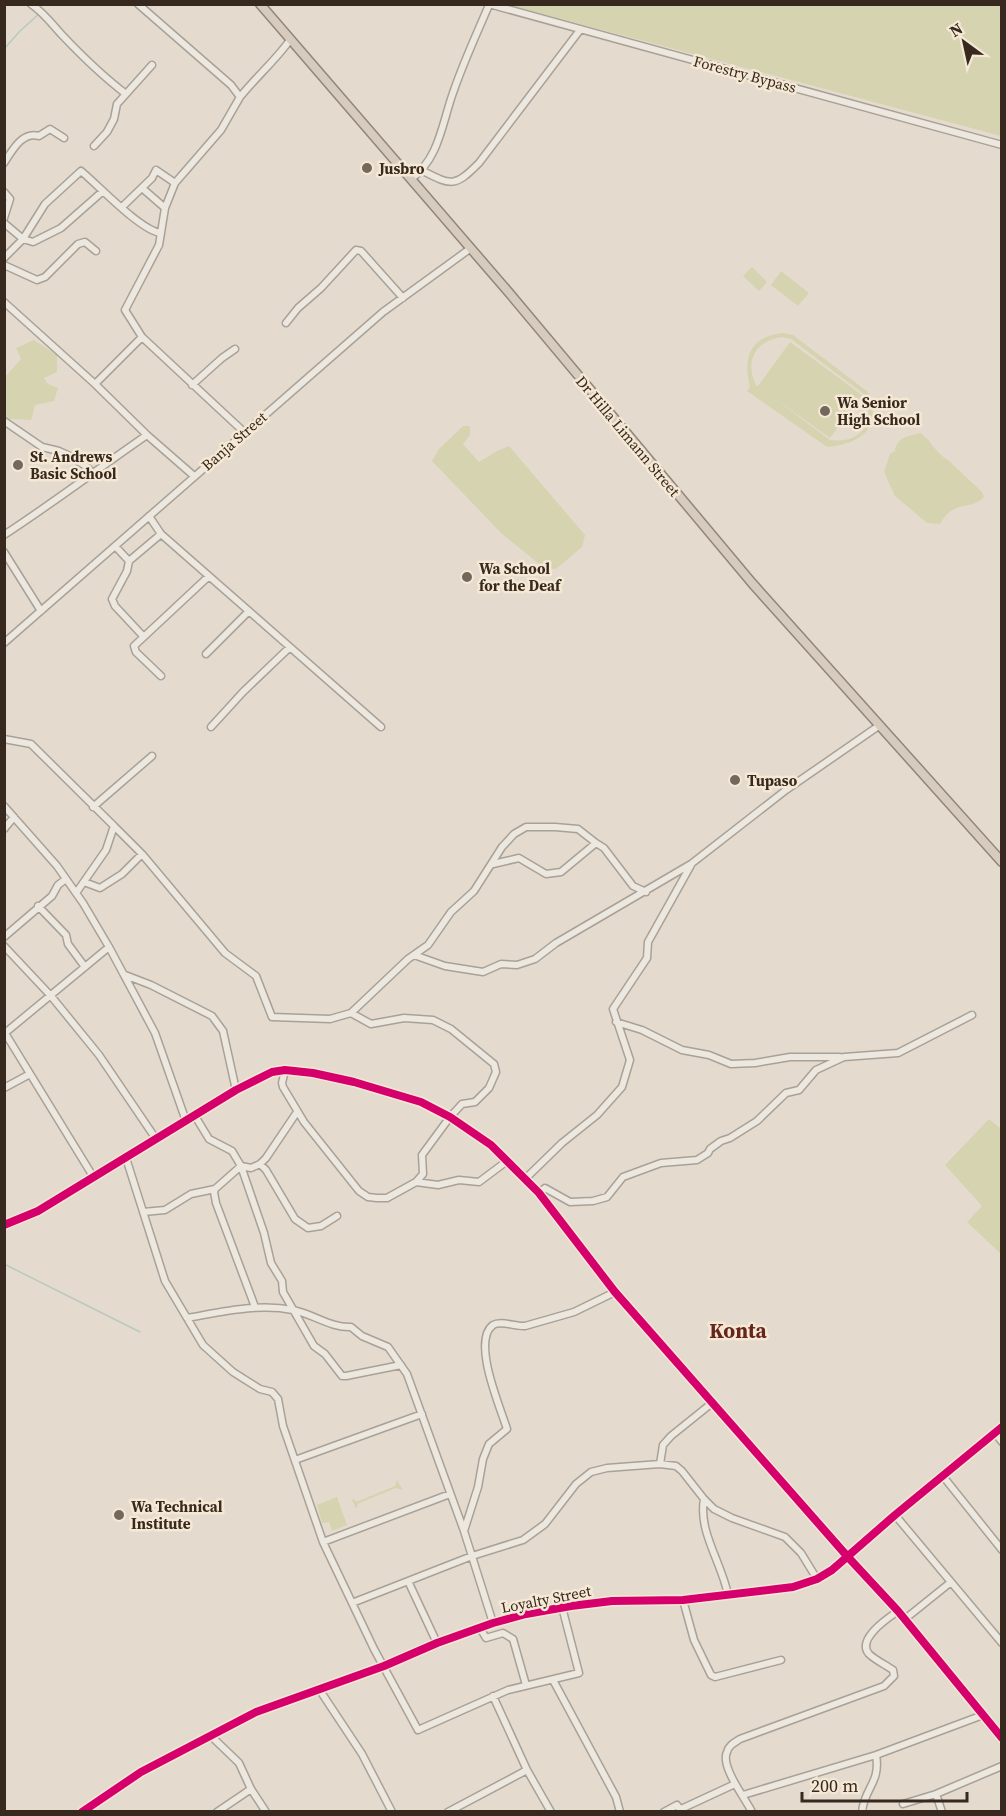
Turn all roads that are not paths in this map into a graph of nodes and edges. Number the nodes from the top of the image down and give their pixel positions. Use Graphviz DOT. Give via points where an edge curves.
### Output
graph roads {
  1 [pos="32,4"];
  2 [pos="138,4"];
  3 [pos="260,4"];
  4 [pos="489,5"];
  5 [pos="580,30"];
  6 [pos="290,40"];
  7 [pos="152,65"];
  8 [pos="126,94"];
  9 [pos="240,97"];
  10 [pos="64,138"];
  11 [pos="1002,145"];
  12 [pos="94,146"];
  13 [pos="4,163"];
  14 [pos="423,171"];
  15 [pos="411,179"];
  16 [pos="175,183"];
  17 [pos="142,189"];
  18 [pos="103,191"];
  19 [pos="4,192"];
  20 [pos="123,207"];
  21 [pos="165,207"];
  22 [pos="4,218"];
  23 [pos="4,223"];
  24 [pos="160,233"];
  25 [pos="23,239"];
  26 [pos="471,248"];
  27 [pos="96,251"];
  28 [pos="4,258"];
  29 [pos="4,265"];
  30 [pos="403,298"];
  31 [pos="5,303"];
  32 [pos="286,323"];
  33 [pos="142,337"];
  34 [pos="235,349"];
  35 [pos="96,384"];
  36 [pos="192,385"];
  37 [pos="4,421"];
  38 [pos="244,432"];
  39 [pos="147,435"];
  40 [pos="92,473"];
  41 [pos="194,476"];
  42 [pos="148,516"];
  43 [pos="161,534"];
  44 [pos="4,535"];
  45 [pos="115,546"];
  46 [pos="4,552"];
  47 [pos="129,561"];
  48 [pos="208,576"];
  49 [pos="41,611"];
  50 [pos="249,611"];
  51 [pos="143,636"];
  52 [pos="4,643"];
  53 [pos="290,647"];
  54 [pos="206,654"];
  55 [pos="161,676"];
  56 [pos="880,725"];
  57 [pos="211,727"];
  58 [pos="381,727"];
  59 [pos="4,739"];
  60 [pos="152,756"];
  61 [pos="4,806"];
  62 [pos="93,807"];
  63 [pos="14,817"];
  64 [pos="114,826"];
  65 [pos="4,829"];
  66 [pos="596,843"];
  67 [pos="142,854"];
  68 [pos="1002,862"];
  69 [pos="493,864"];
  70 [pos="691,864"];
  71 [pos="66,879"];
  72 [pos="84,882"];
  73 [pos="646,892"];
  74 [pos="76,893"];
  75 [pos="38,906"];
  76 [pos="4,937"];
  77 [pos="4,946"];
  78 [pos="109,947"];
  79 [pos="414,955"];
  80 [pos="85,967"];
  81 [pos="124,975"];
  82 [pos="51,996"];
  83 [pos="351,1013"];
  84 [pos="972,1015"];
  85 [pos="616,1022"];
  86 [pos="844,1057"];
  87 [pos="285,1070"];
  88 [pos="30,1074"];
  89 [pos="4,1088"];
  90 [pos="236,1090"];
  91 [pos="297,1112"];
  92 [pos="195,1116"];
  93 [pos="450,1117"];
  94 [pos="186,1121"];
  95 [pos="156,1139"];
  96 [pos="126,1158"];
  97 [pos="507,1161"];
  98 [pos="260,1164"];
  99 [pos="241,1166"];
  100 [pos="94,1178"];
  101 [pos="525,1179"];
  102 [pos="416,1182"];
  103 [pos="215,1189"];
  104 [pos="539,1193"];
  105 [pos="143,1212"];
  106 [pos="337,1216"];
  107 [pos="4,1225"];
  108 [pos="615,1292"];
  109 [pos="255,1307"];
  110 [pos="293,1310"];
  111 [pos="187,1318"];
  112 [pos="401,1365"];
  113 [pos="712,1403"];
  114 [pos="422,1414"];
  115 [pos="1002,1427"];
  116 [pos="995,1433"];
  117 [pos="1002,1442"];
  118 [pos="295,1460"];
  119 [pos="660,1464"];
  120 [pos="942,1475"];
  121 [pos="450,1494"];
  122 [pos="704,1499"];
  123 [pos="895,1515"];
  124 [pos="464,1531"];
  125 [pos="323,1542"];
  126 [pos="1002,1550"];
  127 [pos="847,1556"];
  128 [pos="472,1557"];
  129 [pos="817,1579"];
  130 [pos="408,1581"];
  131 [pos="951,1582"];
  132 [pos="728,1595"];
  133 [pos="683,1600"];
  134 [pos="352,1603"];
  135 [pos="562,1607"];
  136 [pos="898,1611"];
  137 [pos="905,1619"];
  138 [pos="493,1623"];
  139 [pos="480,1628"];
  140 [pos="437,1643"];
  141 [pos="1002,1643"];
  142 [pos="781,1660"];
  143 [pos="384,1666"];
  144 [pos="553,1680"];
  145 [pos="526,1685"];
  146 [pos="319,1689"];
  147 [pos="492,1696"];
  148 [pos="983,1715"];
  149 [pos="210,1735"];
  150 [pos="1002,1738"];
  151 [pos="876,1755"];
  152 [pos="1002,1766"];
  153 [pos="527,1770"];
  154 [pos="735,1784"];
  155 [pos="251,1790"];
  156 [pos="936,1794"];
  157 [pos="743,1795"];
  158 [pos="903,1804"];
  159 [pos="681,1810"];
  160 [pos="82,1812"];
  161 [pos="217,1812"];
  162 [pos="266,1812"];
  163 [pos="392,1812"];
  164 [pos="448,1812"];
  165 [pos="551,1812"];
  166 [pos="620,1812"];
  167 [pos="664,1812"];
  168 [pos="752,1812"];
  169 [pos="862,1812"];
  170 [pos="942,1812"];
  1 -- 8 [label="street"];
  2 -- 9 [label="street"];
  3 -- 6 [label="highway, Dr Hilla Limann Street"];
  4 -- 5 [label="street, Forestry Bypass"];
  4 -- 14 [label="street" via="454,87 436,148"];
  5 -- 11 [label="street, Forestry Bypass"];
  5 -- 14 [label="street" via="467,175 446,183"];
  6 -- 9 [label="street"];
  6 -- 15 [label="highway, Dr Hilla Limann Street"];
  7 -- 8 [label="street"];
  8 -- 12 [label="street" via="117,104 107,132"];
  9 -- 16 [label="street" via="221,130"];
  10 -- 13 [label="street" via="50,129 39,136 25,137"];
  14 -- 15 [label="street"];
  15 -- 26 [label="highway, Dr Hilla Limann Street"];
  16 -- 17 [label="street" via="156,170"];
  16 -- 21 [label="street"];
  17 -- 20 [label="street"];
  17 -- 21 [label="street"];
  18 -- 20 [label="street"];
  18 -- 25 [label="street" via="61,228 33,242"];
  18 -- 25 [label="street" via="81,171 45,204"];
  19 -- 22 [label="street" via="10,200"];
  20 -- 24 [label="street"];
  21 -- 24 [label="street"];
  23 -- 25 [label="street"];
  24 -- 33 [label="street" via="159,245 125,310"];
  25 -- 28 [label="street"];
  26 -- 30 [label="street, Banja Street"];
  26 -- 56 [label="highway, Dr Hilla Limann Street" via="752,583"];
  27 -- 29 [label="street" via="85,242 78,244 45,278 37,280"];
  30 -- 32 [label="street" via="356,250"];
  30 -- 38 [label="street, Banja Street"];
  31 -- 35 [label="street"];
  33 -- 35 [label="street"];
  33 -- 36 [label="street"];
  34 -- 36 [label="street"];
  35 -- 39 [label="street"];
  36 -- 38 [label="street"];
  37 -- 40 [label="street" via="42,447 70,456"];
  38 -- 41 [label="street, Banja Street"];
  39 -- 40 [label="street"];
  39 -- 41 [label="street"];
  40 -- 44 [label="street"];
  41 -- 42 [label="street, Banja Street"];
  42 -- 43 [label="street"];
  42 -- 45 [label="street, Banja Street"];
  43 -- 47 [label="street"];
  43 -- 48 [label="street"];
  45 -- 47 [label="street"];
  45 -- 49 [label="street, Banja Street"];
  46 -- 49 [label="street"];
  47 -- 51 [label="street" via="112,599"];
  48 -- 50 [label="street"];
  48 -- 51 [label="street"];
  49 -- 52 [label="street, Banja Street"];
  50 -- 53 [label="street"];
  50 -- 54 [label="street"];
  51 -- 55 [label="street" via="134,646 136,652"];
  53 -- 57 [label="street"];
  53 -- 58 [label="street"];
  56 -- 68 [label="highway, Dr Hilla Limann Street"];
  56 -- 70 [label="street" via="786,790"];
  59 -- 62 [label="street" via="31,744"];
  60 -- 62 [label="street"];
  61 -- 63 [label="street"];
  62 -- 64 [label="street"];
  63 -- 65 [label="street"];
  63 -- 71 [label="street"];
  64 -- 67 [label="street"];
  64 -- 72 [label="street" via="106,850"];
  66 -- 69 [label="street" via="561,872 546,874 519,858"];
  66 -- 69 [label="street" via="578,829 526,827 502,847"];
  66 -- 73 [label="street" via="633,886"];
  67 -- 72 [label="street" via="100,888"];
  67 -- 83 [label="street" via="225,953 256,976 272,1017 330,1019"];
  69 -- 79 [label="street" via="474,891"];
  70 -- 73 [label="street"];
  70 -- 85 [label="street" via="648,942 646,958 613,1009"];
  71 -- 74 [label="street"];
  71 -- 75 [label="street"];
  72 -- 74 [label="street"];
  73 -- 79 [label="street" via="535,959 517,965 501,964 483,972 445,966"];
  74 -- 78 [label="street"];
  75 -- 76 [label="street"];
  75 -- 80 [label="street" via="66,935"];
  77 -- 82 [label="street"];
  78 -- 80 [label="street"];
  78 -- 81 [label="street"];
  79 -- 83 [label="street"];
  80 -- 82 [label="street"];
  81 -- 90 [label="street" via="212,1016 224,1031"];
  81 -- 94 [label="street" via="155,1033"];
  82 -- 88 [label="street" via="4,1033"];
  82 -- 95 [label="street" via="99,1055"];
  83 -- 93 [label="street" via="371,1024 404,1018 433,1020 451,1029 494,1064 496,1072 489,1088 475,1102 462,1104"];
  84 -- 86 [label="street" via="898,1053"];
  85 -- 86 [label="street" via="682,1050 730,1064"];
  85 -- 101 [label="street" via="630,1060 622,1086 597,1115"];
  86 -- 104 [label="street" via="816,1070 799,1090 786,1093 757,1121 697,1160 661,1163 623,1177 607,1197 593,1201 570,1202 545,1188"];
  87 -- 90 [label="street" via="272,1072"];
  87 -- 91 [label="street" via="282,1083"];
  87 -- 93 [label="street" via="354,1082 421,1102"];
  88 -- 89 [label="street"];
  88 -- 100 [label="street"];
  90 -- 92 [label="street"];
  91 -- 98 [label="street"];
  91 -- 102 [label="street" via="365,1196 387,1198"];
  92 -- 94 [label="street"];
  92 -- 99 [label="street" via="208,1139 232,1151"];
  93 -- 97 [label="street"];
  93 -- 102 [label="street" via="422,1155 423,1174"];
  94 -- 95 [label="street"];
  95 -- 96 [label="street"];
  96 -- 100 [label="street"];
  96 -- 105 [label="street"];
  97 -- 101 [label="street"];
  97 -- 102 [label="street" via="479,1182"];
  98 -- 99 [label="street" via="251,1168"];
  98 -- 106 [label="street" via="295,1219 308,1228 321,1226"];
  99 -- 103 [label="street"];
  99 -- 110 [label="street" via="272,1263"];
  100 -- 107 [label="street" via="38,1211"];
  101 -- 104 [label="street"];
  103 -- 105 [label="street" via="190,1194 165,1210"];
  103 -- 109 [label="street" via="216,1203"];
  104 -- 108 [label="street"];
  105 -- 111 [label="street" via="165,1281"];
  108 -- 113 [label="street"];
  108 -- 124 [label="street" via="574,1312 525,1326 500,1323 487,1333 485,1356 507,1429 489,1444"];
  109 -- 110 [label="street"];
  109 -- 111 [label="street"];
  110 -- 112 [label="street" via="330,1324 351,1327 388,1347"];
  110 -- 112 [label="street" via="314,1346 342,1376"];
  111 -- 118 [label="street" via="210,1353 232,1372 278,1399"];
  112 -- 114 [label="street"];
  113 -- 119 [label="street" via="663,1445"];
  113 -- 127 [label="street"];
  114 -- 118 [label="street"];
  114 -- 121 [label="street"];
  115 -- 116 [label="street, Loyalty Street"];
  116 -- 117 [label="street"];
  116 -- 120 [label="street, Loyalty Street"];
  118 -- 125 [label="street"];
  119 -- 122 [label="street" via="676,1466"];
  119 -- 128 [label="street" via="591,1472 576,1484 545,1524 523,1540"];
  120 -- 123 [label="street, Loyalty Street"];
  120 -- 126 [label="street"];
  121 -- 124 [label="street"];
  121 -- 125 [label="street"];
  122 -- 129 [label="street" via="732,1518 785,1537 801,1553"];
  122 -- 132 [label="street" via="704,1524"];
  123 -- 127 [label="street, Loyalty Street"];
  123 -- 131 [label="street"];
  124 -- 128 [label="street"];
  125 -- 134 [label="street"];
  127 -- 129 [label="street, Loyalty Street"];
  127 -- 136 [label="street"];
  128 -- 130 [label="street"];
  128 -- 138 [label="street"];
  129 -- 132 [label="street, Loyalty Street" via="793,1587"];
  130 -- 134 [label="street"];
  130 -- 140 [label="street"];
  131 -- 137 [label="street"];
  131 -- 141 [label="street"];
  132 -- 133 [label="street, Loyalty Street"];
  133 -- 135 [label="street, Loyalty Street" via="612,1601"];
  133 -- 142 [label="street" via="694,1640 711,1675"];
  134 -- 143 [label="street"];
  135 -- 138 [label="street, Loyalty Street"];
  135 -- 144 [label="street" via="579,1673"];
  136 -- 137 [label="street"];
  136 -- 154 [label="street" via="870,1633 867,1648 869,1654 893,1670 894,1676 884,1686 730,1745 725,1754 726,1765"];
  137 -- 148 [label="street"];
  138 -- 139 [label="street, Loyalty Street"];
  139 -- 140 [label="street, Loyalty Street"];
  139 -- 145 [label="street" via="486,1638 503,1633 513,1639"];
  140 -- 143 [label="street, Loyalty Street"];
  143 -- 146 [label="street, Loyalty Street"];
  143 -- 147 [label="street" via="418,1730"];
  144 -- 145 [label="street"];
  144 -- 166 [label="street" via="616,1797"];
  145 -- 147 [label="street"];
  146 -- 149 [label="street, Loyalty Street" via="256,1712"];
  146 -- 163 [label="street" via="362,1754"];
  147 -- 153 [label="street"];
  148 -- 150 [label="street"];
  148 -- 151 [label="street"];
  149 -- 155 [label="street" via="238,1763"];
  149 -- 160 [label="street, Loyalty Street" via="141,1772"];
  151 -- 157 [label="street"];
  151 -- 169 [label="street" via="876,1777 865,1796"];
  152 -- 156 [label="street"];
  153 -- 164 [label="street"];
  153 -- 165 [label="street"];
  154 -- 157 [label="street"];
  154 -- 159 [label="street"];
  155 -- 161 [label="street"];
  155 -- 162 [label="street"];
  156 -- 158 [label="street"];
  156 -- 170 [label="street"];
  157 -- 168 [label="street"];
  159 -- 167 [label="street" via="677,1805"];
}
